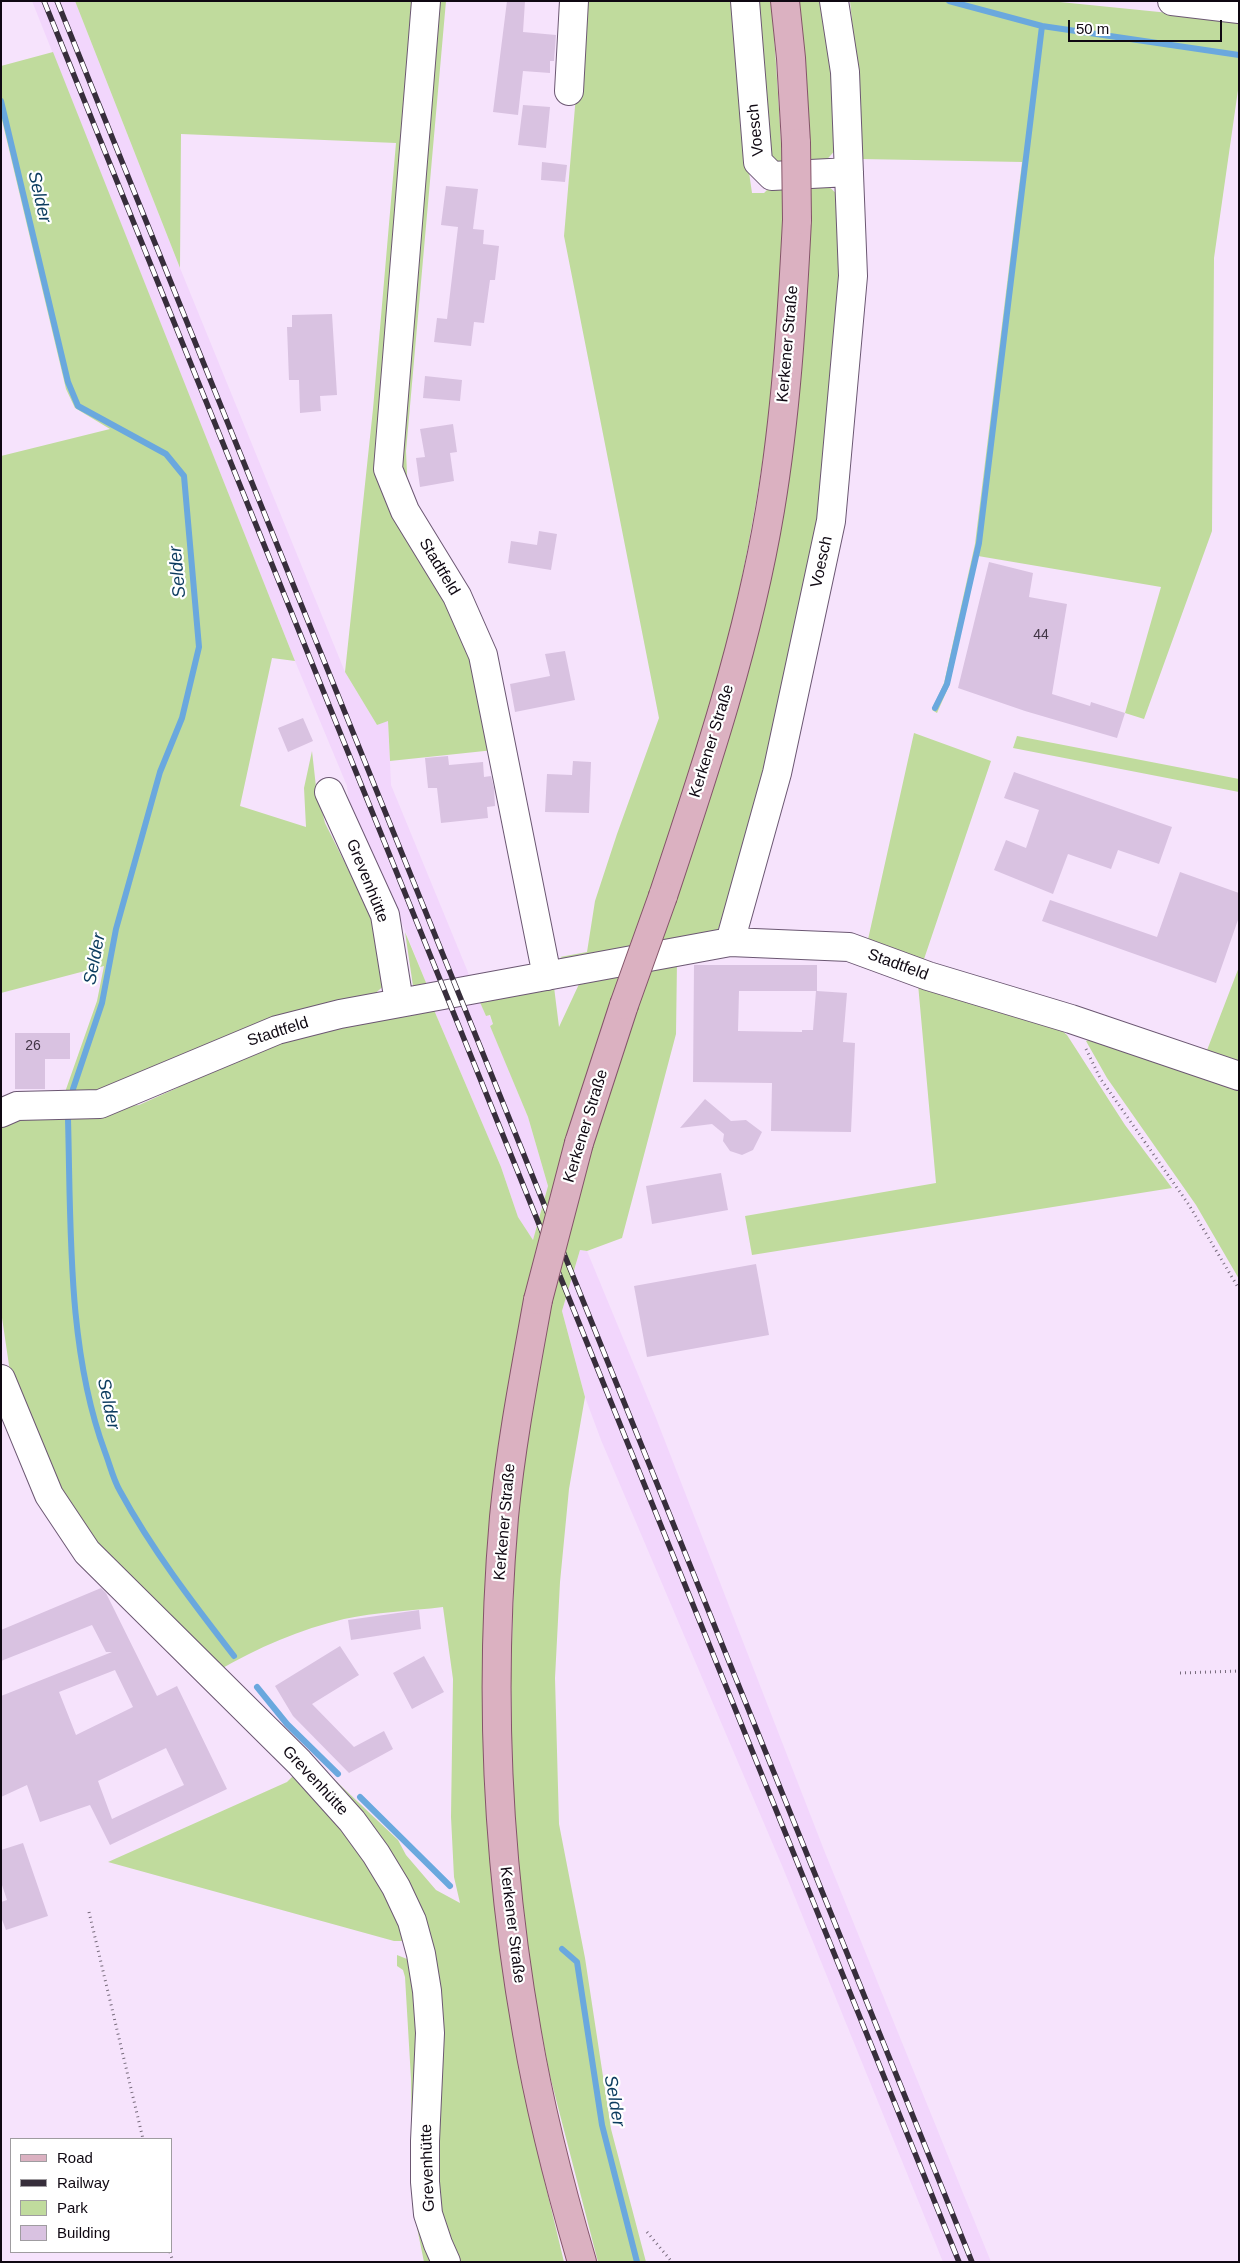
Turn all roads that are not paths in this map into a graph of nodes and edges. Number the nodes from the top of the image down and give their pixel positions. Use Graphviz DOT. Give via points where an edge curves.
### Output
graph roads {
  1 [pos="426,1"];
  2 [pos="574,1"];
  3 [pos="745,1"];
  4 [pos="785,1"];
  5 [pos="834,1"];
  6 [pos="1172,1"];
  7 [pos="1239,9"];
  8 [pos="569,91"];
  9 [pos="849,172"];
  10 [pos="330,792"];
  11 [pos="730,942"];
  12 [pos="546,976"];
  13 [pos="399,1002"];
  14 [pos="1239,1076"];
  15 [pos="6,1106"];
  16 [pos="1,1379"];
  17 [pos="446,2262"];
  18 [pos="582,2262"];
  1 -- 12 [label="street, Stadtfeld" via="388,469 405,511 457,596 483,655"];
  2 -- 8 [label="street"];
  3 -- 9 [label="street, Voesch" via="758,162 772,176"];
  4 -- 18 [label="main road, Kerkener Straße, bridge" via="796,144 797,220 790,346 770,510 743,637 707,761 579,1142 538,1300 512,1452 503,1534 496,1721 509,1915 527,2036"];
  5 -- 9 [label="street, Voesch" via="845,72"];
  6 -- 7 [label="street"];
  9 -- 11 [label="street, Voesch" via="853,276 831,521 777,773"];
  10 -- 13 [label="street, Grevenhütte" via="385,914"];
  11 -- 12 [label="street, Stadtfeld"];
  11 -- 14 [label="street, Stadtfeld" via="849,946 928,976 1071,1019"];
  12 -- 13 [label="street, Stadtfeld"];
  13 -- 15 [label="street, Stadtfeld" via="276,1030 100,1104"];
  16 -- 17 [label="street, Grevenhütte" via="49,1495 87,1552 299,1762 352,1821 396,1887 412,1921 428,1991 430,2033 425,2182 428,2214"];
}
